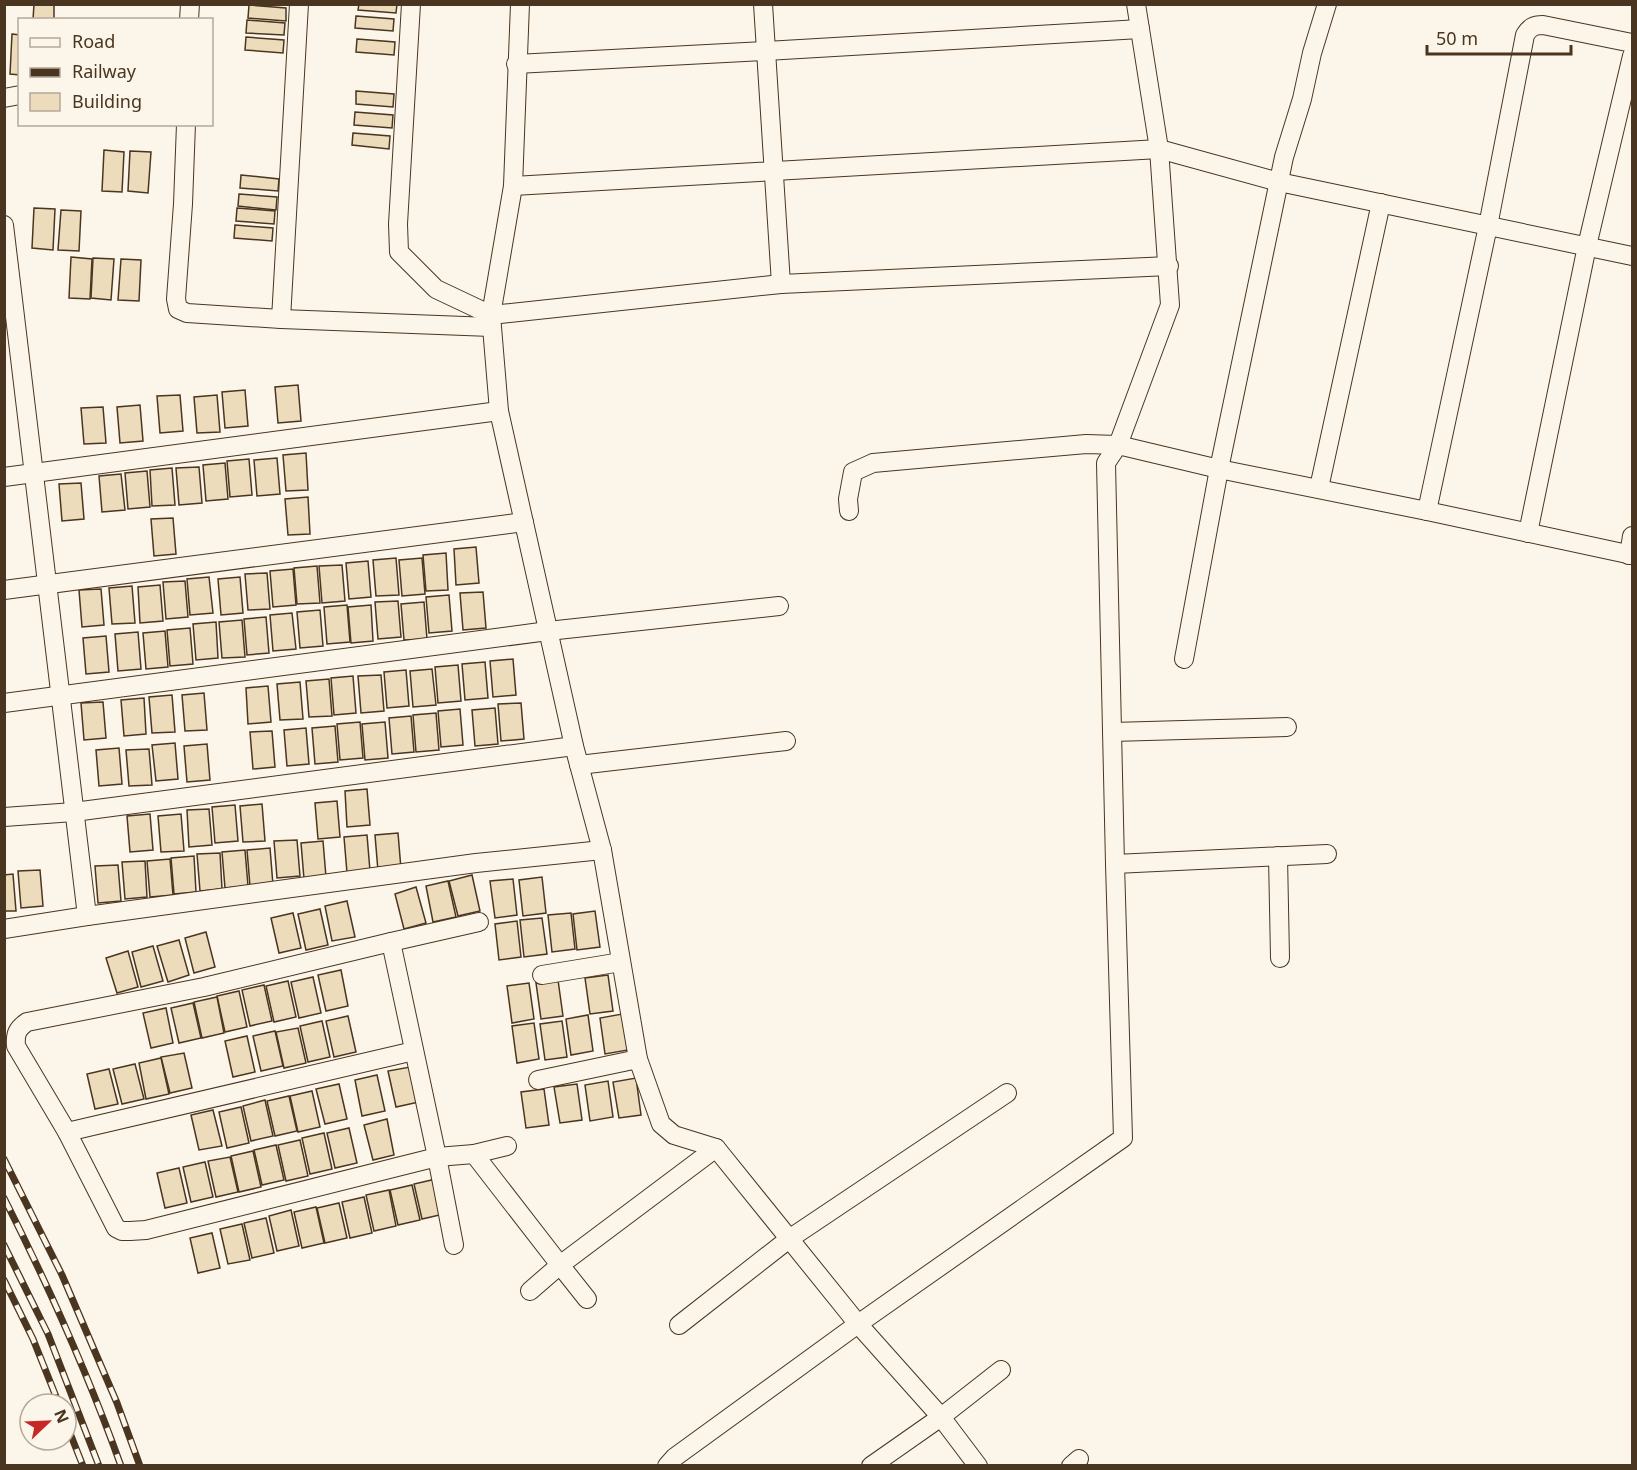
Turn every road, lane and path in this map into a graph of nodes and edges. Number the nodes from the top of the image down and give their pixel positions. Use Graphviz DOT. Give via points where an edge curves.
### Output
graph roads {
  1 [pos="299,4"];
  2 [pos="411,4"];
  3 [pos="520,4"];
  4 [pos="763,4"];
  5 [pos="1136,4"];
  6 [pos="1328,4"];
  7 [pos="1140,28"];
  8 [pos="1632,43"];
  9 [pos="766,51"];
  10 [pos="1632,56"];
  11 [pos="516,64"];
  12 [pos="186,126"];
  13 [pos="1159,148"];
  14 [pos="774,171"];
  15 [pos="1279,182"];
  16 [pos="513,186"];
  17 [pos="1381,203"];
  18 [pos="4,225"];
  19 [pos="1488,226"];
  20 [pos="1587,246"];
  21 [pos="1632,256"];
  22 [pos="1168,266"];
  23 [pos="7,270"];
  24 [pos="781,284"];
  25 [pos="281,319"];
  26 [pos="491,321"];
  27 [pos="12,363"];
  28 [pos="499,411"];
  29 [pos="1118,445"];
  30 [pos="1219,468"];
  31 [pos="33,473"];
  32 [pos="4,477"];
  33 [pos="1319,488"];
  34 [pos="1427,511"];
  35 [pos="849,512"];
  36 [pos="524,522"];
  37 [pos="1528,533"];
  38 [pos="1632,536"];
  39 [pos="1631,555"];
  40 [pos="46,585"];
  41 [pos="4,590"];
  42 [pos="779,606"];
  43 [pos="548,631"];
  44 [pos="1184,659"];
  45 [pos="60,695"];
  46 [pos="4,703"];
  47 [pos="1287,728"];
  48 [pos="1112,732"];
  49 [pos="786,741"];
  50 [pos="574,746"];
  51 [pos="579,765"];
  52 [pos="74,812"];
  53 [pos="4,817"];
  54 [pos="602,850"];
  55 [pos="1327,854"];
  56 [pos="1278,856"];
  57 [pos="1115,864"];
  58 [pos="87,916"];
  59 [pos="479,922"];
  60 [pos="4,929"];
  61 [pos="391,942"];
  62 [pos="1281,958"];
  63 [pos="621,962"];
  64 [pos="542,975"];
  65 [pos="414,1051"];
  66 [pos="638,1059"];
  67 [pos="538,1080"];
  68 [pos="1007,1093"];
  69 [pos="67,1132"];
  70 [pos="507,1146"];
  71 [pos="716,1148"];
  72 [pos="474,1155"];
  73 [pos="437,1157"];
  74 [pos="789,1239"];
  75 [pos="454,1245"];
  76 [pos="560,1265"];
  77 [pos="530,1291"];
  78 [pos="587,1299"];
  79 [pos="858,1324"];
  80 [pos="679,1325"];
  81 [pos="1001,1370"];
  82 [pos="941,1417"];
  83 [pos="667,1466"];
  84 [pos="871,1466"];
  85 [pos="978,1466"];
  1 -- 25 [label="street"];
  2 -- 26 [label="street" via="399,252 436,289"];
  3 -- 11 [label="street"];
  4 -- 9 [label="street"];
  5 -- 7 [label="street"];
  6 -- 15 [label="street"];
  7 -- 9 [label="street"];
  7 -- 13 [label="street"];
  8 -- 19 [label="street" via="1543,25 1535,25 1524,35"];
  9 -- 11 [label="street"];
  9 -- 14 [label="street"];
  10 -- 20 [label="street"];
  11 -- 16 [label="street"];
  12 -- 25 [label="street" via="178,309 187,314"];
  13 -- 14 [label="street"];
  13 -- 15 [label="street"];
  13 -- 22 [label="street"];
  14 -- 16 [label="street"];
  14 -- 24 [label="street"];
  15 -- 17 [label="street"];
  15 -- 30 [label="street"];
  16 -- 26 [label="street"];
  17 -- 19 [label="street"];
  17 -- 33 [label="street"];
  18 -- 23 [label="street"];
  19 -- 20 [label="street"];
  19 -- 34 [label="street"];
  20 -- 21 [label="street"];
  20 -- 37 [label="street"];
  22 -- 24 [label="street"];
  22 -- 29 [label="street" via="1170,305"];
  23 -- 27 [label="street"];
  24 -- 26 [label="street"];
  25 -- 26 [label="street"];
  26 -- 28 [label="street"];
  27 -- 31 [label="street"];
  28 -- 31 [label="street"];
  28 -- 36 [label="street"];
  29 -- 30 [label="street"];
  29 -- 35 [label="street" via="1086,444 873,463 853,471"];
  29 -- 48 [label="street" via="1106,463"];
  30 -- 33 [label="street"];
  30 -- 44 [label="street"];
  31 -- 32 [label="street"];
  31 -- 40 [label="street"];
  33 -- 34 [label="street"];
  34 -- 37 [label="street"];
  36 -- 40 [label="street"];
  36 -- 43 [label="street"];
  37 -- 39 [label="street"];
  38 -- 39 [label="street"];
  40 -- 41 [label="street"];
  40 -- 45 [label="street"];
  42 -- 43 [label="street"];
  43 -- 45 [label="street"];
  43 -- 50 [label="street"];
  45 -- 46 [label="street"];
  45 -- 52 [label="street"];
  47 -- 48 [label="street"];
  48 -- 57 [label="street"];
  49 -- 51 [label="street"];
  50 -- 51 [label="street"];
  50 -- 52 [label="street"];
  51 -- 54 [label="street"];
  52 -- 53 [label="street"];
  52 -- 58 [label="street"];
  54 -- 58 [label="street" via="476,863"];
  54 -- 63 [label="street"];
  55 -- 56 [label="street"];
  56 -- 57 [label="street"];
  56 -- 62 [label="street"];
  57 -- 79 [label="street" via="1123,1137"];
  58 -- 60 [label="street"];
  59 -- 61 [label="street"];
  61 -- 65 [label="street"];
  61 -- 69 [label="street" via="204,987 27,1022 18,1028 16,1046"];
  63 -- 64 [label="street"];
  63 -- 66 [label="street"];
  65 -- 69 [label="street"];
  65 -- 73 [label="street"];
  66 -- 67 [label="street"];
  66 -- 71 [label="street" via="661,1124 674,1136"];
  68 -- 74 [label="street"];
  69 -- 73 [label="street" via="116,1228 130,1232"];
  70 -- 72 [label="street"];
  71 -- 74 [label="street"];
  71 -- 76 [label="street"];
  72 -- 73 [label="street"];
  72 -- 76 [label="street"];
  73 -- 75 [label="street"];
  74 -- 79 [label="street"];
  74 -- 80 [label="street"];
  76 -- 77 [label="street"];
  76 -- 78 [label="street"];
  79 -- 82 [label="street"];
  79 -- 83 [label="street"];
  81 -- 82 [label="street"];
  82 -- 84 [label="street"];
  82 -- 85 [label="street"];
}
